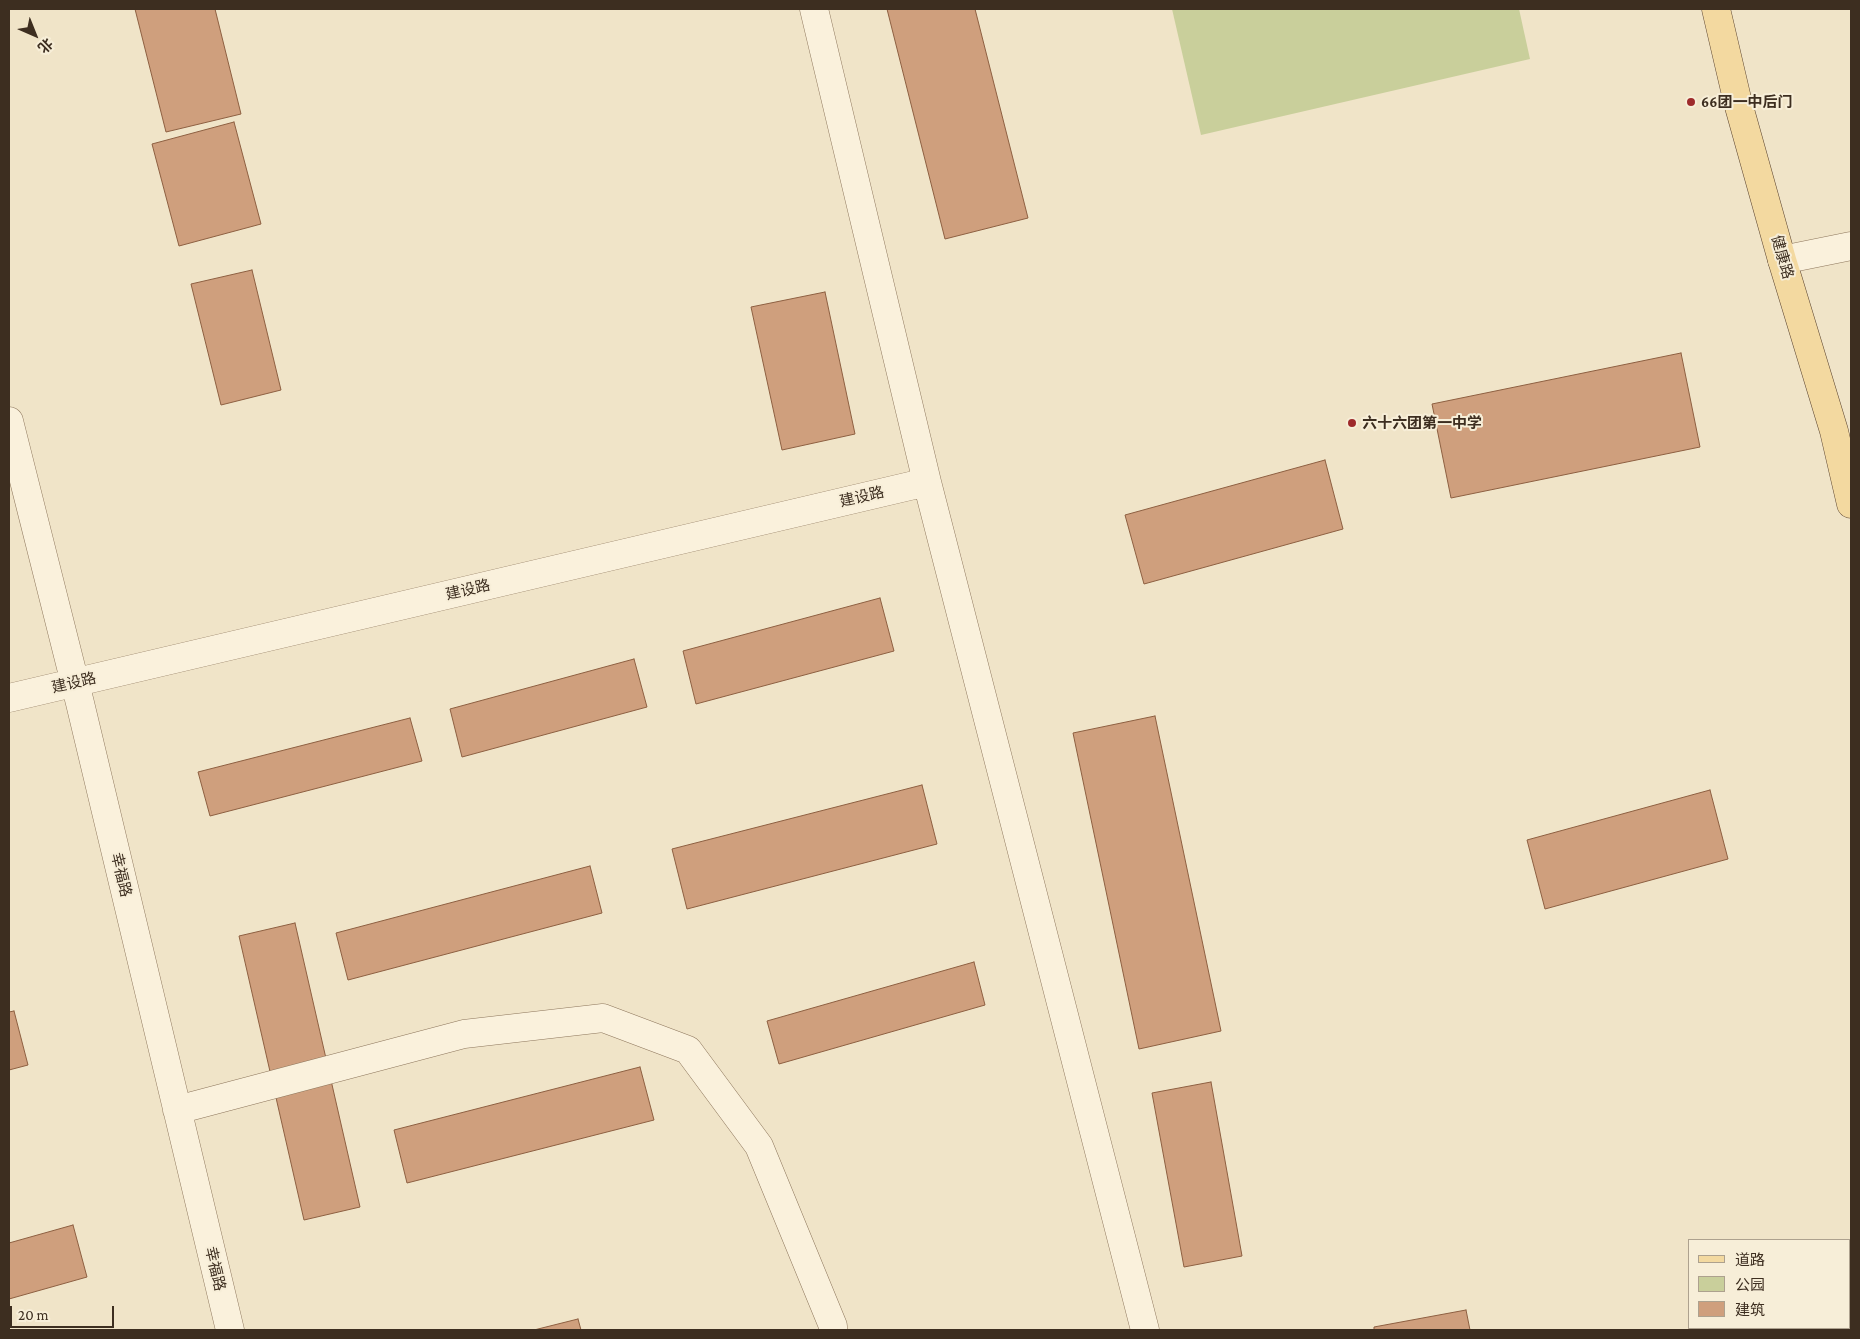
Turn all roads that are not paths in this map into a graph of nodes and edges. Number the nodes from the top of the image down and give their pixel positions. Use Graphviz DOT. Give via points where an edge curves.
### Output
graph roads {
  1 [pos="814,9"];
  2 [pos="1716,9"];
  3 [pos="1851,246"];
  4 [pos="1782,260"];
  5 [pos="9,421"];
  6 [pos="927,482"];
  7 [pos="1851,504"];
  8 [pos="75,683"];
  9 [pos="9,698"];
  10 [pos="177,1110"];
  11 [pos="230,1330"];
  12 [pos="832,1330"];
  13 [pos="1145,1330"];
  1 -- 6 [label="street"];
  2 -- 4 [label="main road, 健康路" via="1738,103"];
  3 -- 4 [label="street"];
  4 -- 7 [label="main road, 健康路" via="1834,431"];
  5 -- 8 [label="street, 幸福路"];
  6 -- 8 [label="street, 建设路"];
  6 -- 13 [label="street"];
  8 -- 9 [label="street, 建设路"];
  8 -- 10 [label="street, 幸福路"];
  10 -- 11 [label="street, 幸福路"];
  10 -- 12 [label="street" via="464,1034 603,1018 688,1050 759,1146"];
}
